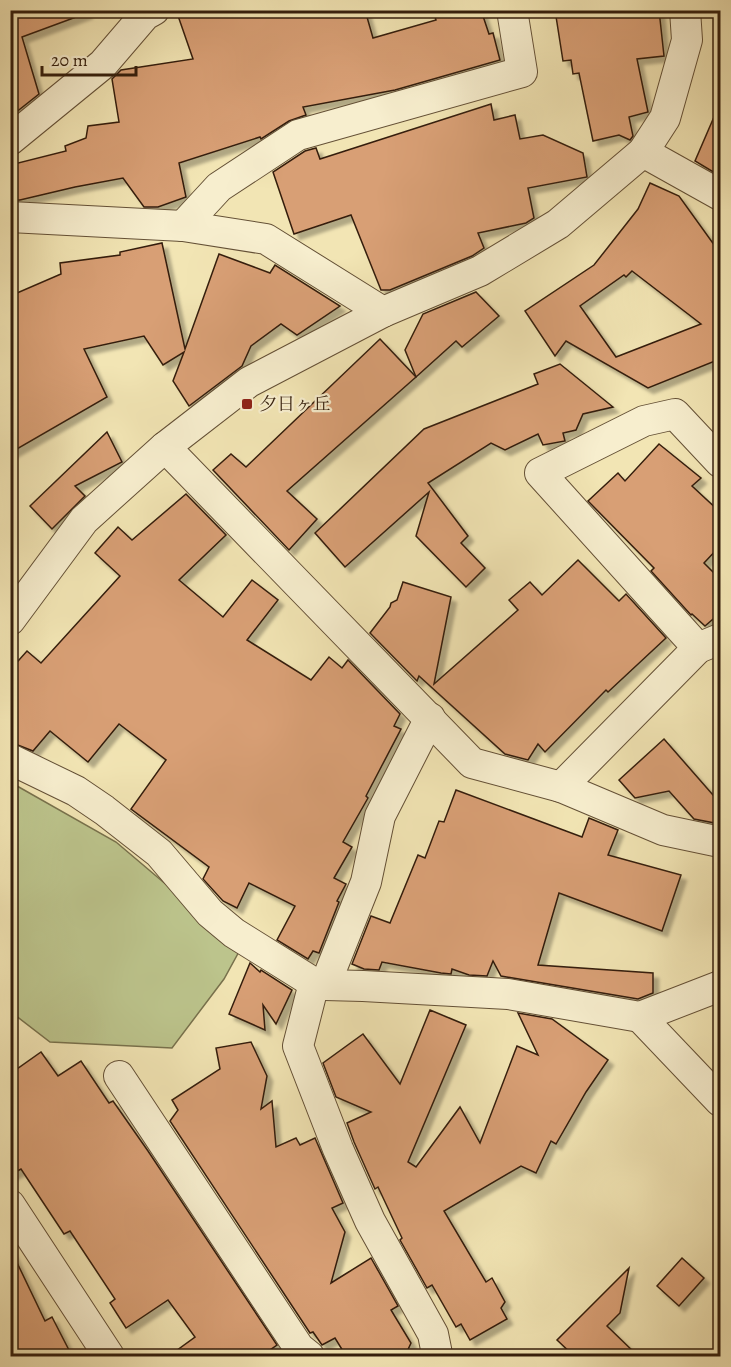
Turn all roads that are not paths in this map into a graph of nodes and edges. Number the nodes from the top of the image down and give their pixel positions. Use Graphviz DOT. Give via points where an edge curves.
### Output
graph roads {
  1 [pos="154,10"];
  2 [pos="512,10"];
  3 [pos="685,10"];
  4 [pos="10,140"];
  5 [pos="643,152"];
  6 [pos="720,195"];
  7 [pos="10,218"];
  8 [pos="183,226"];
  9 [pos="383,312"];
  10 [pos="165,447"];
  11 [pos="720,462"];
  12 [pos="10,620"];
  13 [pos="709,644"];
  14 [pos="430,718"];
  15 [pos="10,759"];
  16 [pos="561,787"];
  17 [pos="720,842"];
  18 [pos="319,984"];
  19 [pos="720,986"];
  20 [pos="640,1017"];
  21 [pos="119,1076"];
  22 [pos="720,1101"];
  23 [pos="10,1205"];
  24 [pos="298,1354"];
  25 [pos="110,1356"];
  26 [pos="436,1356"];
  1 -- 4 [label="street" via="145,15 103,64"];
  2 -- 8 [label="street" via="522,72 298,135 219,187"];
  3 -- 5 [label="street" via="687,40 665,118"];
  5 -- 6 [label="street"];
  5 -- 9 [label="street" via="558,224 480,271"];
  7 -- 8 [label="street"];
  8 -- 9 [label="street" via="266,239"];
  9 -- 10 [label="street" via="249,382"];
  10 -- 12 [label="street" via="84,520"];
  10 -- 14 [label="street"];
  11 -- 13 [label="street" via="675,414 644,421 540,473"];
  13 -- 16 [label="street"];
  14 -- 16 [label="street" via="472,764"];
  14 -- 18 [label="street" via="380,816 366,882"];
  15 -- 18 [label="street" via="76,791 104,810 159,853 210,913 234,933"];
  16 -- 17 [label="street" via="663,830"];
  18 -- 20 [label="street" via="508,994"];
  18 -- 26 [label="street" via="298,1046 370,1221 433,1334"];
  19 -- 20 [label="street"];
  20 -- 22 [label="street"];
  21 -- 24 [label="street"];
  23 -- 25 [label="street"];
}
